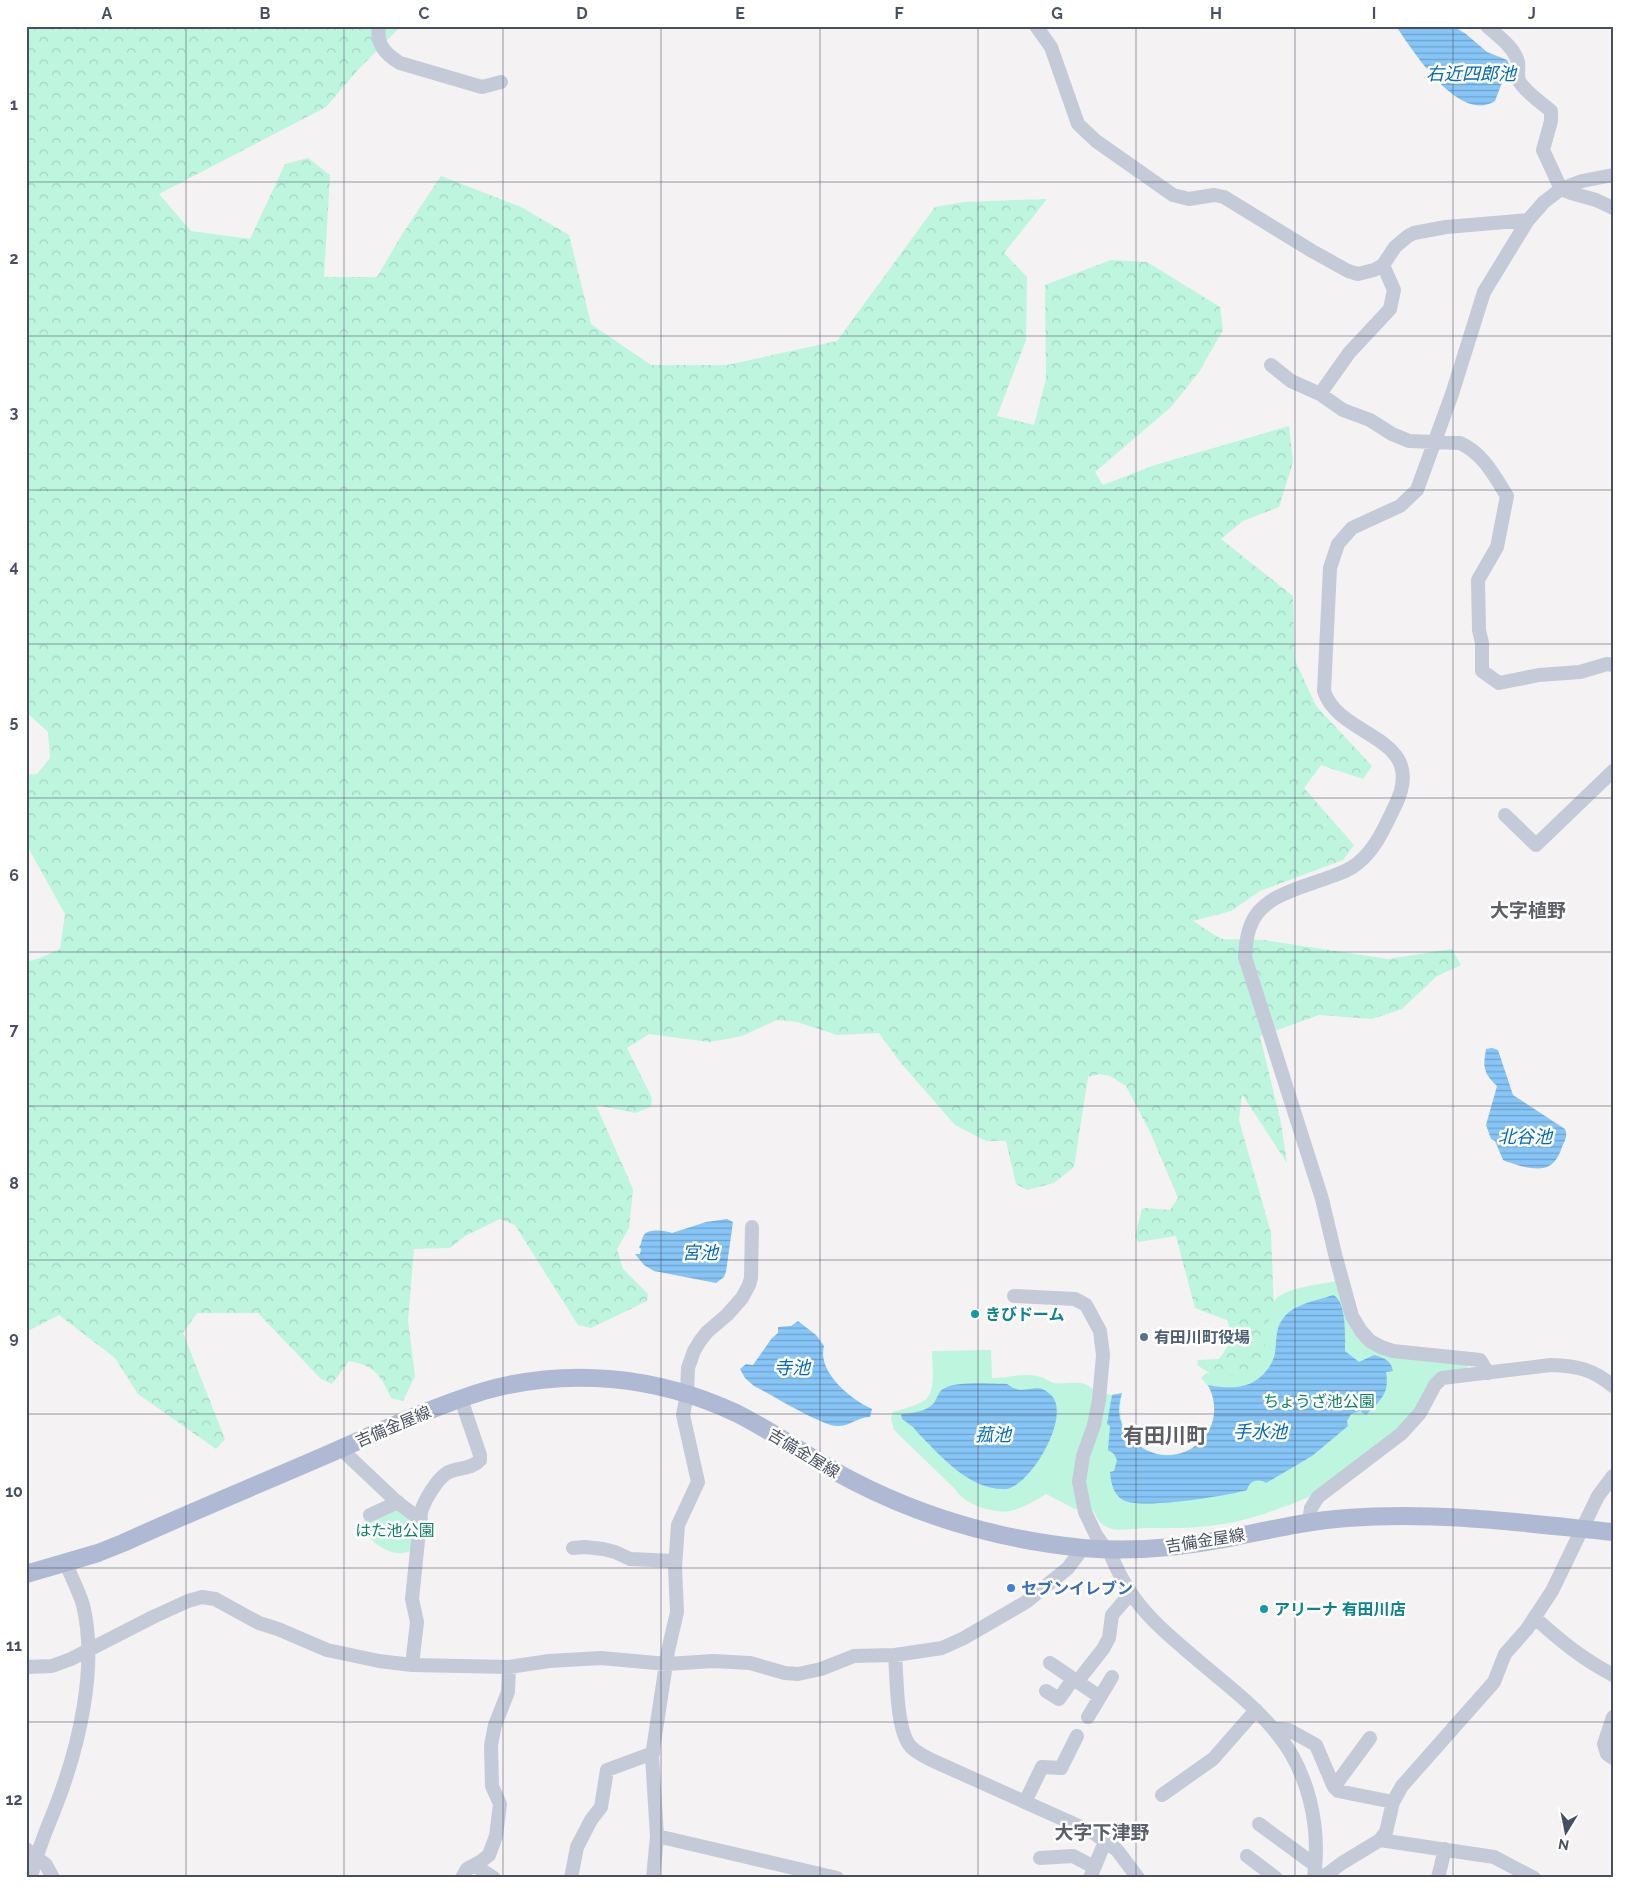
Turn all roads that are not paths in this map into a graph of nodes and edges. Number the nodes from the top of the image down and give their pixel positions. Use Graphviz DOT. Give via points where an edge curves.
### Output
graph roads {
  1 [pos="379,26"];
  2 [pos="1036,26"];
  3 [pos="1487,26"];
  4 [pos="502,82"];
  5 [pos="1613,175"];
  6 [pos="1561,189"];
  7 [pos="1613,208"];
  8 [pos="1528,220"];
  9 [pos="1382,266"];
  10 [pos="1271,365"];
  11 [pos="1320,394"];
  12 [pos="1435,442"];
  13 [pos="1613,665"];
  14 [pos="1613,772"];
  15 [pos="1505,815"];
  16 [pos="752,1227"];
  17 [pos="1014,1296"];
  18 [pos="1488,1373"];
  19 [pos="1613,1386"];
  20 [pos="687,1394"];
  21 [pos="460,1399"];
  22 [pos="341,1449"];
  23 [pos="1613,1476"];
  24 [pos="398,1502"];
  25 [pos="370,1515"];
  26 [pos="421,1520"];
  27 [pos="1309,1522"];
  28 [pos="1583,1529"];
  29 [pos="1613,1532"];
  30 [pos="573,1548"];
  31 [pos="1082,1548"];
  32 [pos="1107,1549"];
  33 [pos="675,1561"];
  34 [pos="66,1563"];
  35 [pos="26,1574"];
  36 [pos="1131,1593"];
  37 [pos="1535,1618"];
  38 [pos="87,1652"];
  39 [pos="895,1655"];
  40 [pos="1050,1663"];
  41 [pos="667,1664"];
  42 [pos="412,1665"];
  43 [pos="26,1667"];
  44 [pos="509,1667"];
  45 [pos="1613,1674"];
  46 [pos="1112,1677"];
  47 [pos="1075,1681"];
  48 [pos="1046,1690"];
  49 [pos="1100,1697"];
  50 [pos="1256,1710"];
  51 [pos="1088,1717"];
  52 [pos="1613,1717"];
  53 [pos="1275,1731"];
  54 [pos="1077,1736"];
  55 [pos="1370,1738"];
  56 [pos="653,1753"];
  57 [pos="1613,1758"];
  58 [pos="1334,1787"];
  59 [pos="1162,1795"];
  60 [pos="1025,1802"];
  61 [pos="1393,1802"];
  62 [pos="1259,1824"];
  63 [pos="658,1836"];
  64 [pos="1380,1840"];
  65 [pos="1108,1842"];
  66 [pos="1445,1848"];
  67 [pos="31,1853"];
  68 [pos="1247,1856"];
  69 [pos="1040,1858"];
  70 [pos="474,1865"];
  71 [pos="1092,1872"];
  72 [pos="1315,1873"];
  73 [pos="31,1878"];
  74 [pos="53,1878"];
  75 [pos="462,1878"];
  76 [pos="494,1878"];
  77 [pos="571,1878"];
  78 [pos="653,1878"];
  79 [pos="837,1878"];
  80 [pos="1138,1878"];
  81 [pos="1276,1878"];
  82 [pos="1438,1878"];
  83 [pos="1534,1878"];
  1 -- 4 [label="street" via="380,44 388,56 400,63 482,86"];
  2 -- 9 [label="street" via="1051,47 1078,124 1096,141 1158,185 1173,195 1189,199 1214,195 1224,197 1348,271 1358,274"];
  3 -- 6 [label="street" via="1503,40 1518,62 1518,80 1551,111 1543,150"];
  5 -- 6 [label="street"];
  6 -- 7 [label="street"];
  6 -- 8 [label="street"];
  8 -- 9 [label="street" via="1414,233 1395,247"];
  8 -- 12 [label="street" via="1484,292"];
  9 -- 11 [label="street" via="1394,290 1390,309 1349,353"];
  10 -- 11 [label="street" via="1291,381"];
  11 -- 12 [label="street" via="1343,410 1370,420 1401,439"];
  12 -- 13 [label="street" via="1468,446 1490,469 1507,496 1497,547 1478,580 1482,671 1499,683"];
  12 -- 18 [label="street" via="1417,490 1400,506 1347,532 1334,553 1330,568 1323,680 1326,698 1346,720 1393,752 1403,777 1400,796 1382,834 1360,862 1346,871 1280,896 1258,914 1250,926 1245,958 1322,1199 1352,1316 1360,1331 1370,1341 1393,1350 1480,1360"];
  14 -- 15 [label="street" via="1536,845"];
  16 -- 20 [label="street" via="749,1285 742,1298 697,1346 688,1368"];
  17 -- 32 [label="street" via="1075,1298 1086,1305 1100,1331 1103,1355 1099,1400 1082,1456 1079,1482 1085,1512"];
  18 -- 19 [label="street" via="1562,1366 1591,1371"];
  18 -- 27 [label="street" via="1438,1381 1420,1413 1401,1434 1314,1502"];
  20 -- 21 [label="main road, 吉備金屋線" via="628,1381 567,1378 506,1386"];
  20 -- 31 [label="main road, 吉備金屋線" via="738,1415 851,1480 915,1510 983,1531"];
  20 -- 33 [label="street" via="683,1415 698,1482 678,1525"];
  21 -- 22 [label="main road, 吉備金屋線"];
  21 -- 26 [label="street" via="480,1460 446,1474 424,1501"];
  22 -- 24 [label="street"];
  22 -- 34 [label="main road, 吉備金屋線" via="122,1543"];
  23 -- 28 [label="street" via="1598,1496"];
  24 -- 25 [label="street"];
  24 -- 26 [label="street"];
  26 -- 42 [label="street" via="412,1599 417,1622"];
  27 -- 28 [label="main road, 吉備金屋線" via="1384,1516 1448,1516"];
  27 -- 32 [label="main road, 吉備金屋線" via="1179,1546"];
  28 -- 29 [label="main road, 吉備金屋線"];
  28 -- 37 [label="street" via="1555,1587"];
  30 -- 33 [label="street" via="603,1549 630,1559"];
  31 -- 32 [label="main road, 吉備金屋線"];
  31 -- 39 [label="street" via="1068,1568 1026,1602 972,1634 942,1648"];
  32 -- 36 [label="street"];
  33 -- 41 [label="street" via="677,1612"];
  34 -- 35 [label="main road, 吉備金屋線"];
  34 -- 38 [label="street" via="82,1604"];
  36 -- 47 [label="street" via="1112,1615 1109,1638 1103,1649"];
  36 -- 50 [label="street" via="1166,1633"];
  37 -- 45 [label="street" via="1573,1651"];
  37 -- 61 [label="street" via="1505,1654 1494,1682 1402,1786"];
  38 -- 42 [label="street" via="153,1617 202,1598 215,1599 259,1623 327,1650"];
  38 -- 43 [label="street" via="52,1666"];
  38 -- 67 [label="street" via="84,1704 76,1745 58,1802"];
  39 -- 41 [label="street" via="854,1656 798,1674 713,1660"];
  39 -- 60 [label="street" via="901,1724 911,1746 938,1763"];
  40 -- 47 [label="street"];
  41 -- 44 [label="street" via="601,1658"];
  41 -- 56 [label="street"];
  42 -- 44 [label="street"];
  44 -- 70 [label="street" via="508,1692 491,1745 492,1786 500,1804 497,1829 489,1855"];
  46 -- 49 [label="street"];
  47 -- 48 [label="street" via="1059,1698"];
  47 -- 49 [label="street"];
  49 -- 51 [label="street"];
  50 -- 53 [label="street"];
  50 -- 59 [label="street" via="1213,1759"];
  52 -- 57 [label="street" via="1604,1744 1606,1754"];
  53 -- 58 [label="street" via="1289,1730 1316,1745"];
  53 -- 72 [label="street" via="1294,1761 1308,1794 1314,1825"];
  54 -- 60 [label="street" via="1061,1768 1042,1767"];
  55 -- 58 [label="street"];
  56 -- 63 [label="street"];
  56 -- 77 [label="street" via="607,1770 602,1807 590,1820 579,1841"];
  58 -- 61 [label="street" via="1346,1794"];
  60 -- 65 [label="street"];
  61 -- 64 [label="street" via="1386,1832"];
  62 -- 72 [label="street"];
  63 -- 78 [label="street"];
  63 -- 79 [label="street"];
  64 -- 66 [label="street"];
  64 -- 72 [label="street" via="1326,1875"];
  65 -- 71 [label="street"];
  65 -- 80 [label="street"];
  66 -- 82 [label="street"];
  66 -- 83 [label="street" via="1494,1857"];
  67 -- 73 [label="street"];
  67 -- 74 [label="street" via="46,1865"];
  68 -- 81 [label="street"];
  69 -- 71 [label="street" via="1077,1857"];
  70 -- 75 [label="street" via="464,1872"];
  70 -- 76 [label="street"];
}
